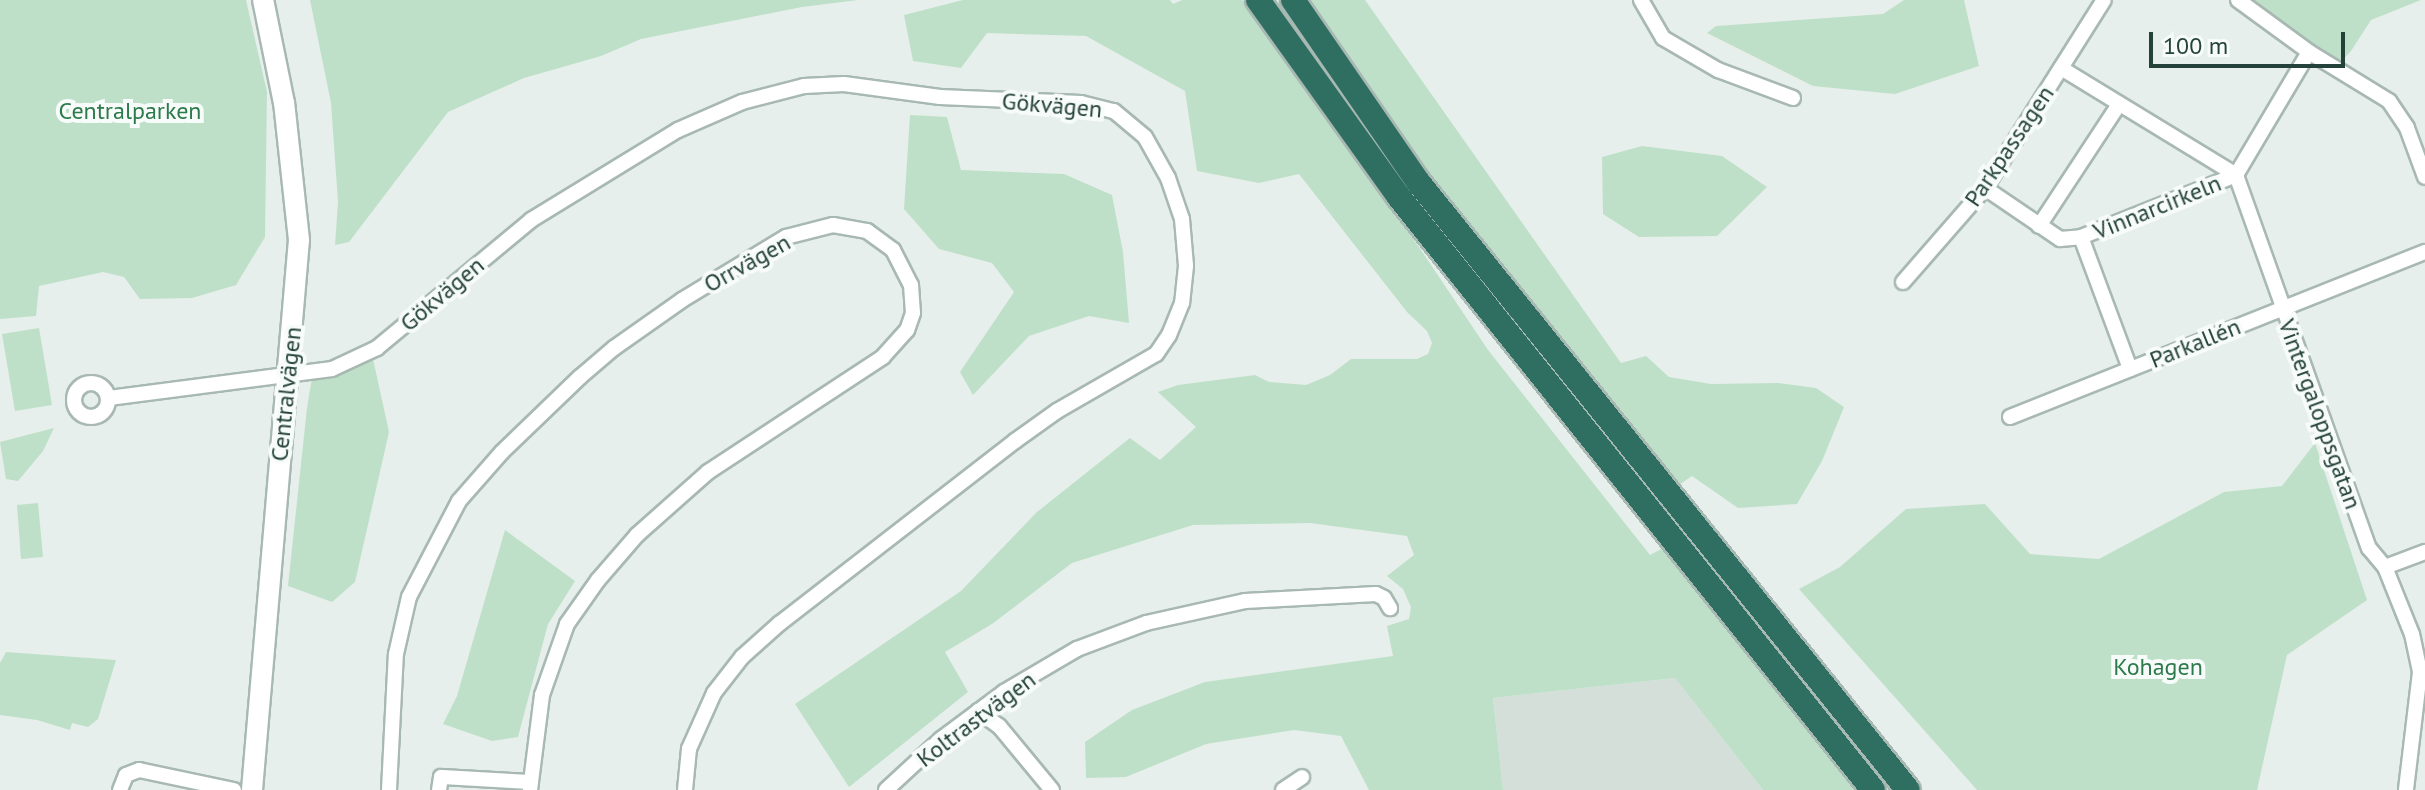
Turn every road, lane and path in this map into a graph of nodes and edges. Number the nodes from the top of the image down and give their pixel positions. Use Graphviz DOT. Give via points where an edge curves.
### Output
graph roads {
  1 [pos="263,0"];
  2 [pos="1258,0"];
  3 [pos="1293,0"];
  4 [pos="1641,0"];
  5 [pos="2104,0"];
  6 [pos="2238,0"];
  7 [pos="2309,52"];
  8 [pos="2061,68"];
  9 [pos="1793,98"];
  10 [pos="2119,104"];
  11 [pos="2236,175"];
  12 [pos="2425,177"];
  13 [pos="1985,188"];
  14 [pos="2039,226"];
  15 [pos="2081,237"];
  16 [pos="2425,252"];
  17 [pos="1903,282"];
  18 [pos="2282,308"];
  19 [pos="2130,369"];
  20 [pos="286,376"];
  21 [pos="109,398"];
  22 [pos="2010,417"];
  23 [pos="2425,552"];
  24 [pos="2385,567"];
  25 [pos="1390,608"];
  26 [pos="978,711"];
  27 [pos="2408,770"];
  28 [pos="2425,773"];
  29 [pos="1302,777"];
  30 [pos="530,786"];
  31 [pos="120,790"];
  32 [pos="234,790"];
  33 [pos="252,790"];
  34 [pos="389,790"];
  35 [pos="439,790"];
  36 [pos="685,790"];
  37 [pos="886,790"];
  38 [pos="1052,790"];
  39 [pos="1283,790"];
  40 [pos="1872,790"];
  41 [pos="1908,790"];
  42 [pos="2406,790"];
  1 -- 20 [label="street, Centralvägen" via="284,103 299,240"];
  2 -- 40 [label="highway" via="1399,197"];
  3 -- 41 [label="highway" via="1419,183"];
  4 -- 9 [label="street" via="1663,38 1718,70"];
  5 -- 8 [label="street, Parkpassagen"];
  6 -- 7 [label="street"];
  7 -- 11 [label="street"];
  7 -- 12 [label="street" via="2389,101 2407,128"];
  8 -- 10 [label="street, Vinnarcirkeln"];
  8 -- 13 [label="street, Parkpassagen"];
  10 -- 11 [label="street, Vinnarcirkeln"];
  10 -- 14 [label="street"];
  11 -- 15 [label="street, Vinnarcirkeln"];
  11 -- 18 [label="street, Vintergaloppsgatan"];
  13 -- 14 [label="street, Vinnarcirkeln"];
  13 -- 17 [label="street, Parkpassagen"];
  14 -- 15 [label="street, Vinnarcirkeln" via="2060,239"];
  15 -- 19 [label="street"];
  16 -- 18 [label="street, Parkallén"];
  18 -- 19 [label="street, Parkallén"];
  18 -- 24 [label="street, Vintergaloppsgatan" via="2369,548"];
  19 -- 22 [label="street, Parkallén"];
  20 -- 21 [label="street, Gökvägen"];
  20 -- 33 [label="street, Centralvägen"];
  20 -- 36 [label="street, Gökvägen" via="332,369 377,348 531,220 678,130 742,102 804,86 844,84 940,97 1081,103 1114,111 1145,137 1168,178 1182,219 1186,266 1182,303 1156,354 1015,441 742,657 714,693 689,749"];
  23 -- 24 [label="street"];
  24 -- 27 [label="street, Vintergaloppsgatan" via="2412,634 2420,672"];
  25 -- 26 [label="street, Koltrastvägen" via="1376,594 1245,601 1146,623 1077,649"];
  26 -- 37 [label="street, Koltrastvägen"];
  26 -- 38 [label="street" via="1006,734"];
  27 -- 28 [label="street"];
  27 -- 42 [label="street, Vintergaloppsgatan"];
  29 -- 39 [label="street"];
  30 -- 34 [label="street, Orrvägen" via="542,695 567,624 598,580 637,535 708,472 883,357 907,330 913,313 911,285 893,250 867,231 833,225 786,237 682,300 580,377 459,501 409,597 396,654"];
  30 -- 35 [label="street" via="441,777"];
  31 -- 32 [label="street" via="126,775 139,770"];
}
